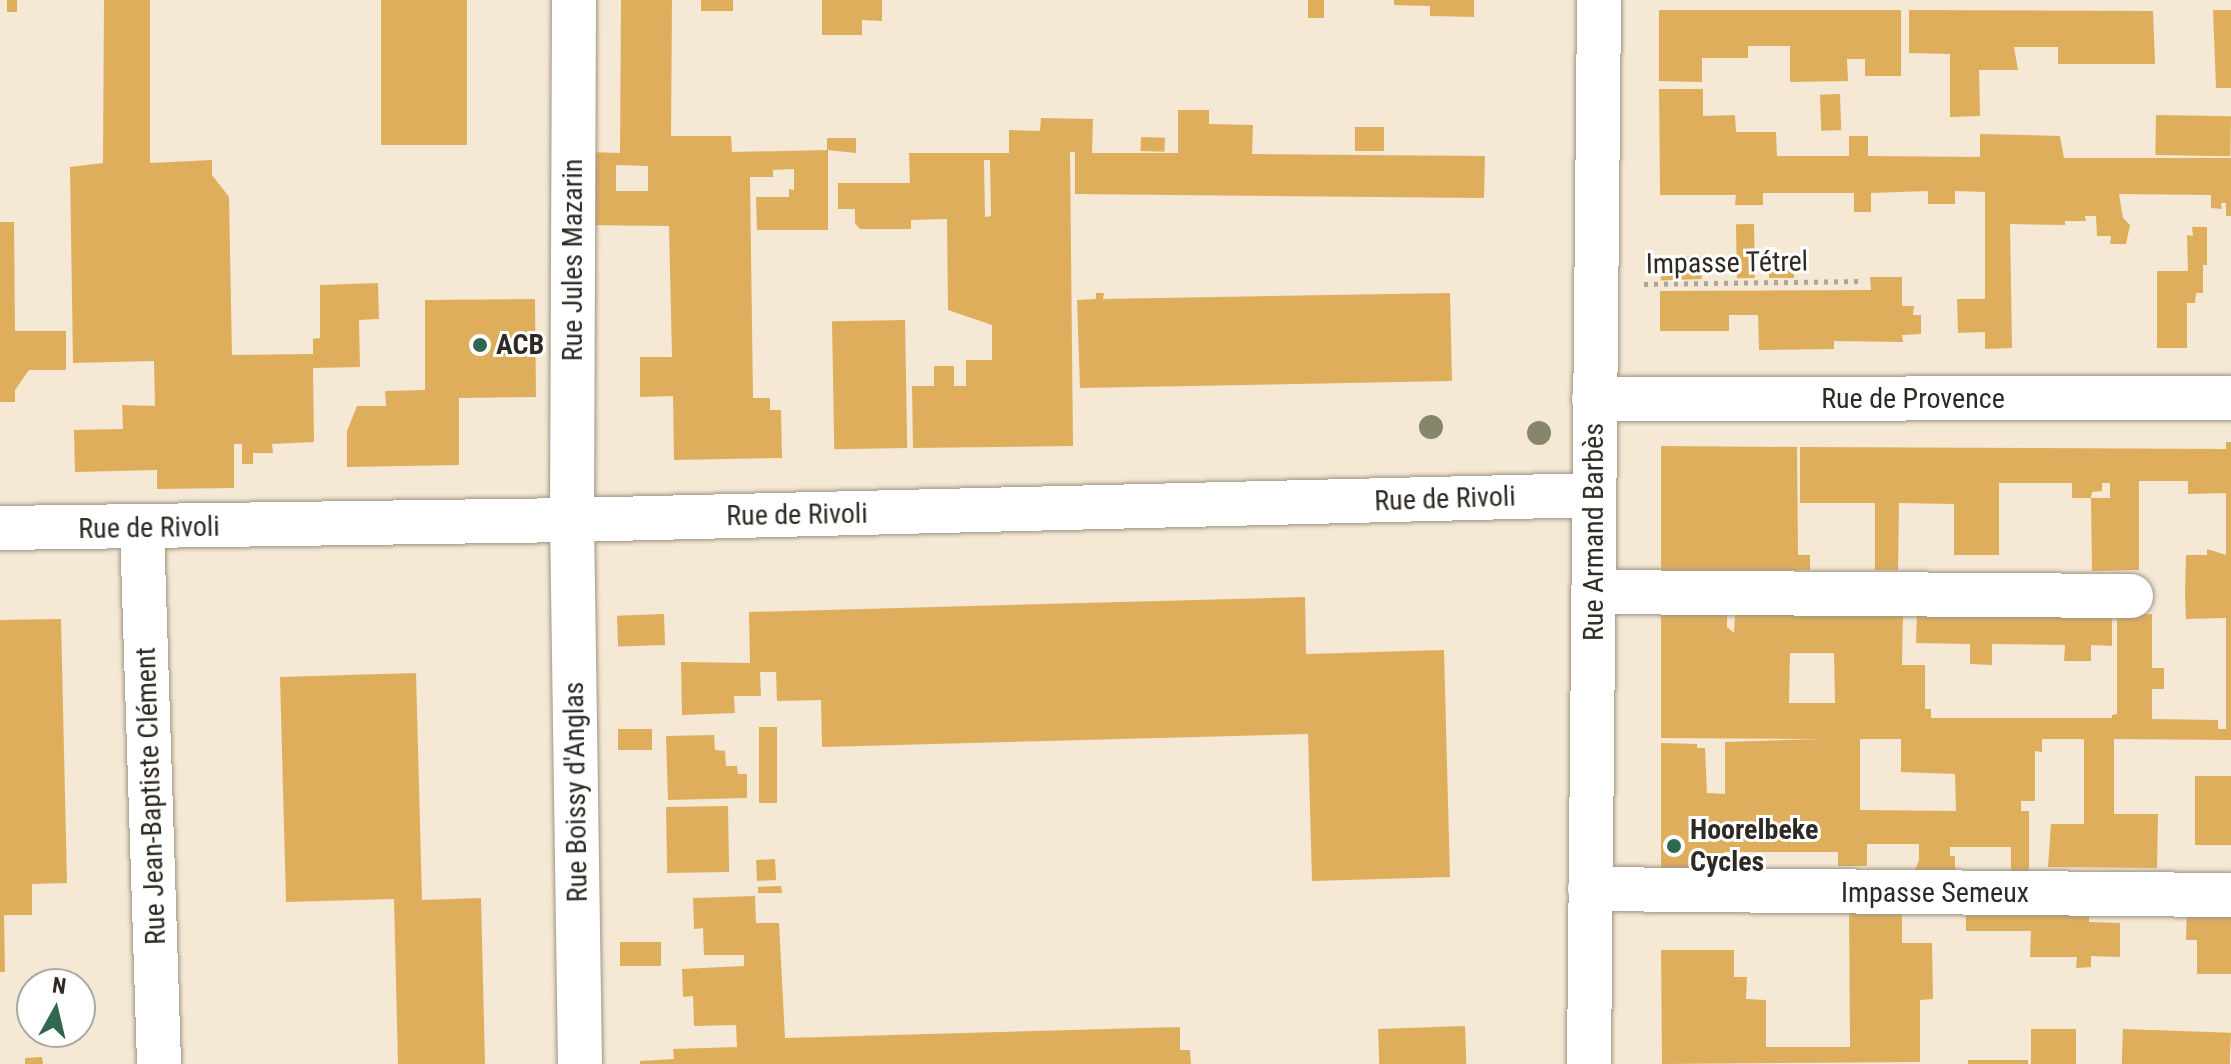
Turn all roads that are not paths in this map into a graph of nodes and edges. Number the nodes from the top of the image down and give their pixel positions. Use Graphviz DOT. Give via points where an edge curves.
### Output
graph roads {
  1 [pos="574,0"];
  2 [pos="1599,0"];
  3 [pos="2231,398"];
  4 [pos="1594,399"];
  5 [pos="1594,495"];
  6 [pos="572,520"];
  7 [pos="0,528"];
  8 [pos="142,528"];
  9 [pos="1593,592"];
  10 [pos="2131,596"];
  11 [pos="1590,889"];
  12 [pos="2231,895"];
  13 [pos="159,1064"];
  14 [pos="580,1064"];
  15 [pos="1589,1064"];
  1 -- 6 [label="street, Rue Jules Mazarin"];
  2 -- 4 [label="street, Rue Armand Barbès"];
  3 -- 4 [label="street, Rue de Provence"];
  4 -- 5 [label="street, Rue Armand Barbès"];
  5 -- 6 [label="street, Rue de Rivoli"];
  5 -- 9 [label="street, Rue Armand Barbès"];
  6 -- 8 [label="street, Rue de Rivoli"];
  6 -- 14 [label="street, Rue Boissy d'Anglas"];
  7 -- 8 [label="street, Rue de Rivoli"];
  8 -- 13 [label="street, Rue Jean-Baptiste Clément"];
  9 -- 10 [label="street"];
  9 -- 11 [label="street, Rue Armand Barbès"];
  11 -- 12 [label="street, Impasse Semeux"];
  11 -- 15 [label="street, Rue Armand Barbès"];
}
